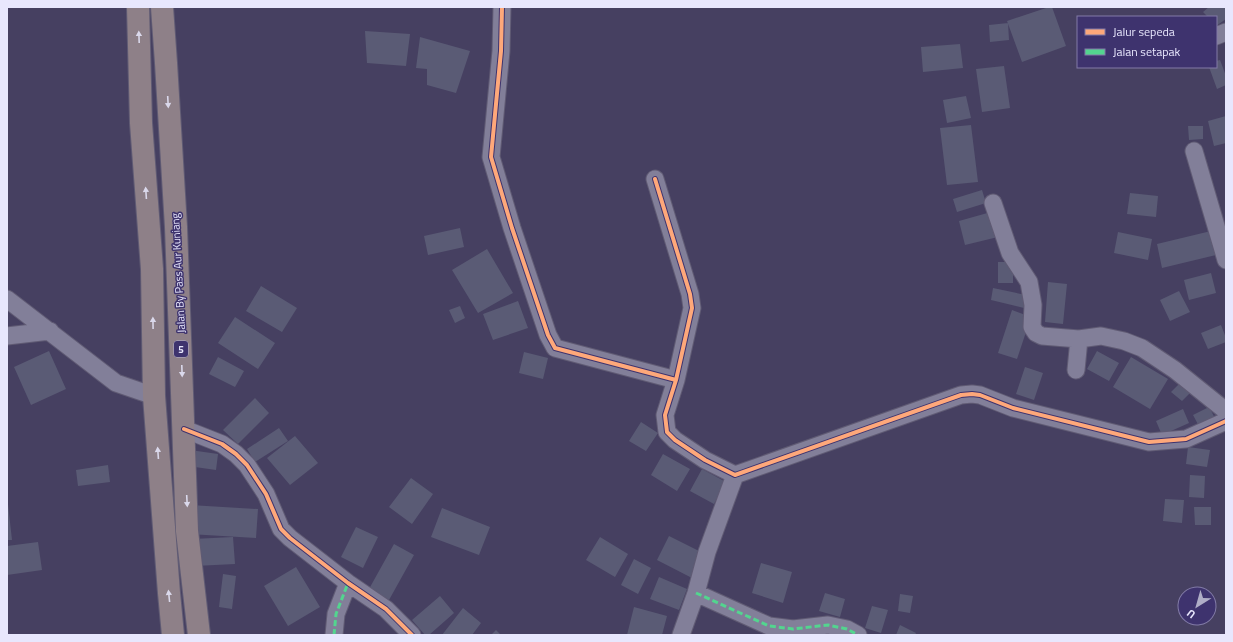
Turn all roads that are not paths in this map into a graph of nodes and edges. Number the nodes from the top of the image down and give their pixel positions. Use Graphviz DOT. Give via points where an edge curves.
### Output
graph roads {
  1 [pos="138,7"];
  2 [pos="162,7"];
  3 [pos="502,7"];
  4 [pos="142,123"];
  5 [pos="170,124"];
  6 [pos="1194,151"];
  7 [pos="655,179"];
  8 [pos="993,203"];
  9 [pos="1226,260"];
  10 [pos="7,298"];
  11 [pos="50,331"];
  12 [pos="7,336"];
  13 [pos="1079,339"];
  14 [pos="1076,370"];
  15 [pos="676,380"];
  16 [pos="154,396"];
  17 [pos="1226,411"];
  18 [pos="1226,421"];
  19 [pos="184,430"];
  20 [pos="734,475"];
  21 [pos="348,583"];
  22 [pos="696,593"];
  23 [pos="173,635"];
  24 [pos="199,635"];
  25 [pos="334,635"];
  26 [pos="412,635"];
  27 [pos="681,635"];
  28 [pos="858,635"];
  4 -- 1 [label="highway, one-way"];
  2 -- 5 [label="highway, Jalan By Pass Aur Kuniang / 5, one-way"];
  3 -- 15 [label="street" via="501,51 491,158 512,228 554,348"];
  4 -- 5 [label="highway"];
  16 -- 4 [label="highway, one-way" via="152,269"];
  5 -- 19 [label="highway, Jalan By Pass Aur Kuniang / 5, one-way"];
  6 -- 9 [label="street"];
  7 -- 15 [label="street" via="692,308"];
  8 -- 13 [label="street" via="1010,253 1029,282 1033,304 1032,327 1042,336"];
  10 -- 11 [label="street"];
  11 -- 12 [label="street"];
  11 -- 16 [label="street" via="116,383"];
  13 -- 14 [label="street"];
  13 -- 17 [label="street" via="1101,336 1142,348 1175,370"];
  15 -- 20 [label="street" via="665,415 667,432 704,460"];
  23 -- 16 [label="highway, one-way"];
  18 -- 20 [label="street" via="1186,439 1149,442 1013,408 980,395 961,395"];
  19 -- 21 [label="street" via="222,444 236,454 247,465 266,494 281,529"];
  19 -- 24 [label="highway, Jalan By Pass Aur Kuniang / 5, one-way" via="188,531"];
  20 -- 22 [label="street" via="707,552"];
  21 -- 25 [label="street" via="336,614"];
  21 -- 26 [label="street" via="386,609"];
  22 -- 27 [label="street"];
  22 -- 28 [label="street" via="769,626 793,629 828,625 847,629"];
}
